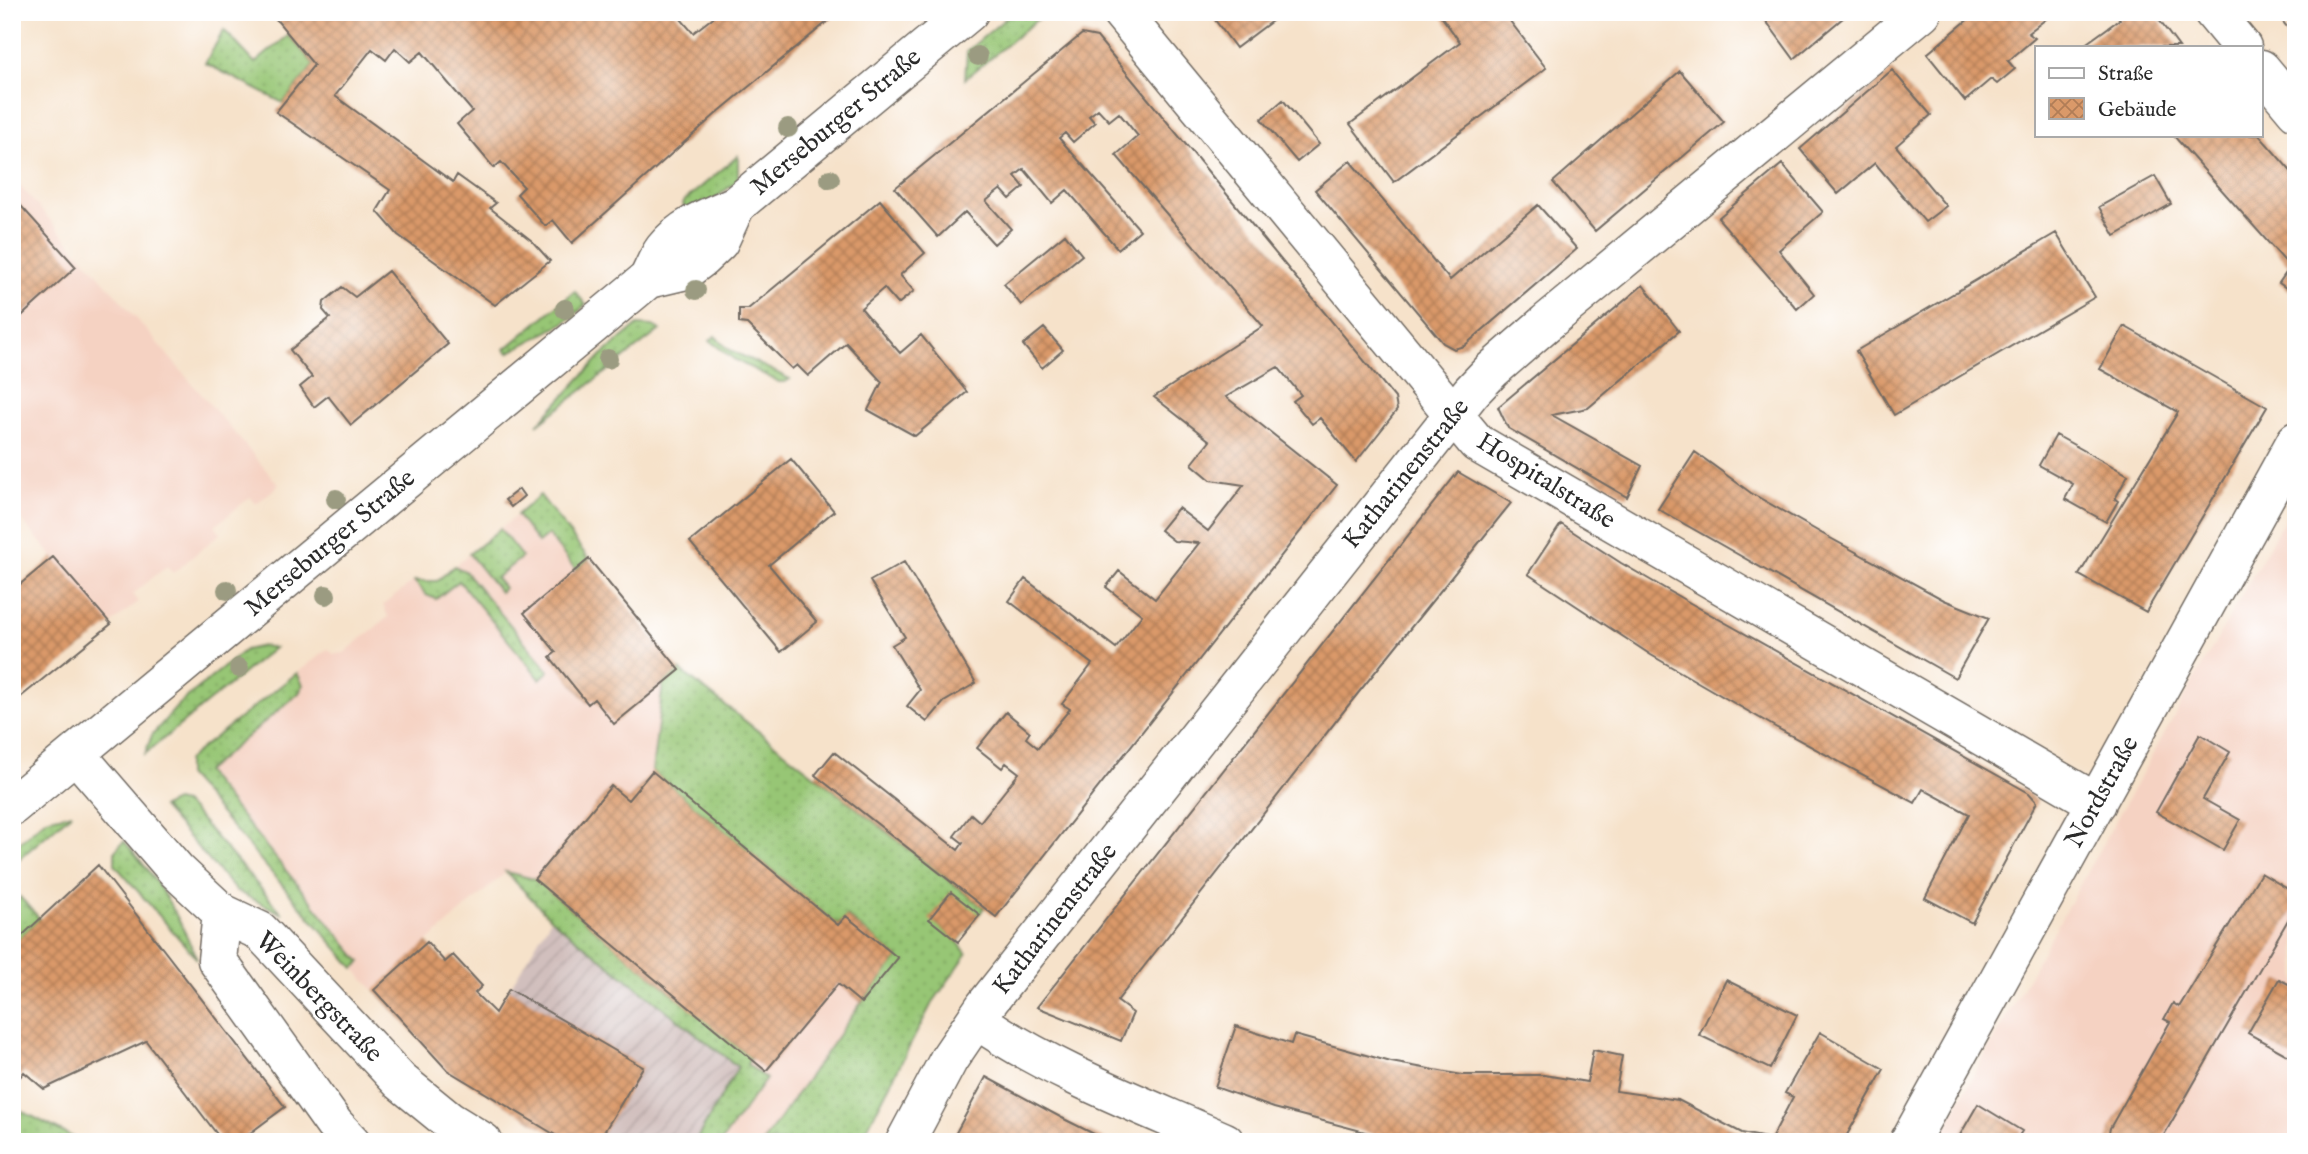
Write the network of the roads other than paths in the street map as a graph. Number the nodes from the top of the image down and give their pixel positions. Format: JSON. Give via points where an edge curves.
{"nodes":[{"id":1,"x":969,"y":12,"type":"edge"},
{"id":2,"x":1121,"y":12,"type":"edge"},
{"id":3,"x":1922,"y":12,"type":"edge"},
{"id":4,"x":2213,"y":12,"type":"edge"},
{"id":5,"x":2241,"y":46,"type":"edge"},
{"id":6,"x":2262,"y":70,"type":"edge"},
{"id":7,"x":2296,"y":111,"type":"edge"},
{"id":8,"x":1452,"y":414,"type":"junction"},
{"id":9,"x":2296,"y":441,"type":"edge"},
{"id":10,"x":76,"y":754,"type":"junction"},
{"id":11,"x":2097,"y":803,"type":"junction"},
{"id":12,"x":12,"y":806,"type":"edge"},
{"id":13,"x":222,"y":913,"type":"junction"},
{"id":14,"x":976,"y":1018,"type":"junction"},
{"id":15,"x":351,"y":1142,"type":"edge"},
{"id":16,"x":483,"y":1142,"type":"edge"},
{"id":17,"x":905,"y":1142,"type":"edge"},
{"id":18,"x":1225,"y":1142,"type":"edge"},
{"id":19,"x":1909,"y":1142,"type":"edge"}],
"edges":[{"from":1,"to":10,"type":"street","name":"Merseburger Straße","via":[[736,205],[698,220],[682,233],[663,249],[648,279]]},
{"from":2,"to":8,"type":"street","name":"Hospitalstraße"},
{"from":3,"to":8,"type":"street","name":"Katharinenstraße","via":[[1546,323],[1492,370]]},
{"from":4,"to":5,"type":"street"},
{"from":6,"to":7,"type":"street"},
{"from":8,"to":11,"type":"street","name":"Hospitalstraße","via":[[1489,451]]},
{"from":8,"to":14,"type":"street","name":"Katharinenstraße"},
{"from":9,"to":11,"type":"street","name":"Nordstraße"},
{"from":10,"to":12,"type":"street","name":"Merseburger Straße"},
{"from":10,"to":13,"type":"street","name":"Weinbergstraße","via":[[177,871]]},
{"from":11,"to":19,"type":"street","name":"Nordstraße"},
{"from":13,"to":15,"type":"street","via":[[217,960]]},
{"from":13,"to":16,"type":"street","name":"Weinbergstraße","via":[[260,931],[400,1081]]},
{"from":14,"to":17,"type":"street"},
{"from":14,"to":18,"type":"street","via":[[1024,1049]]}]}
